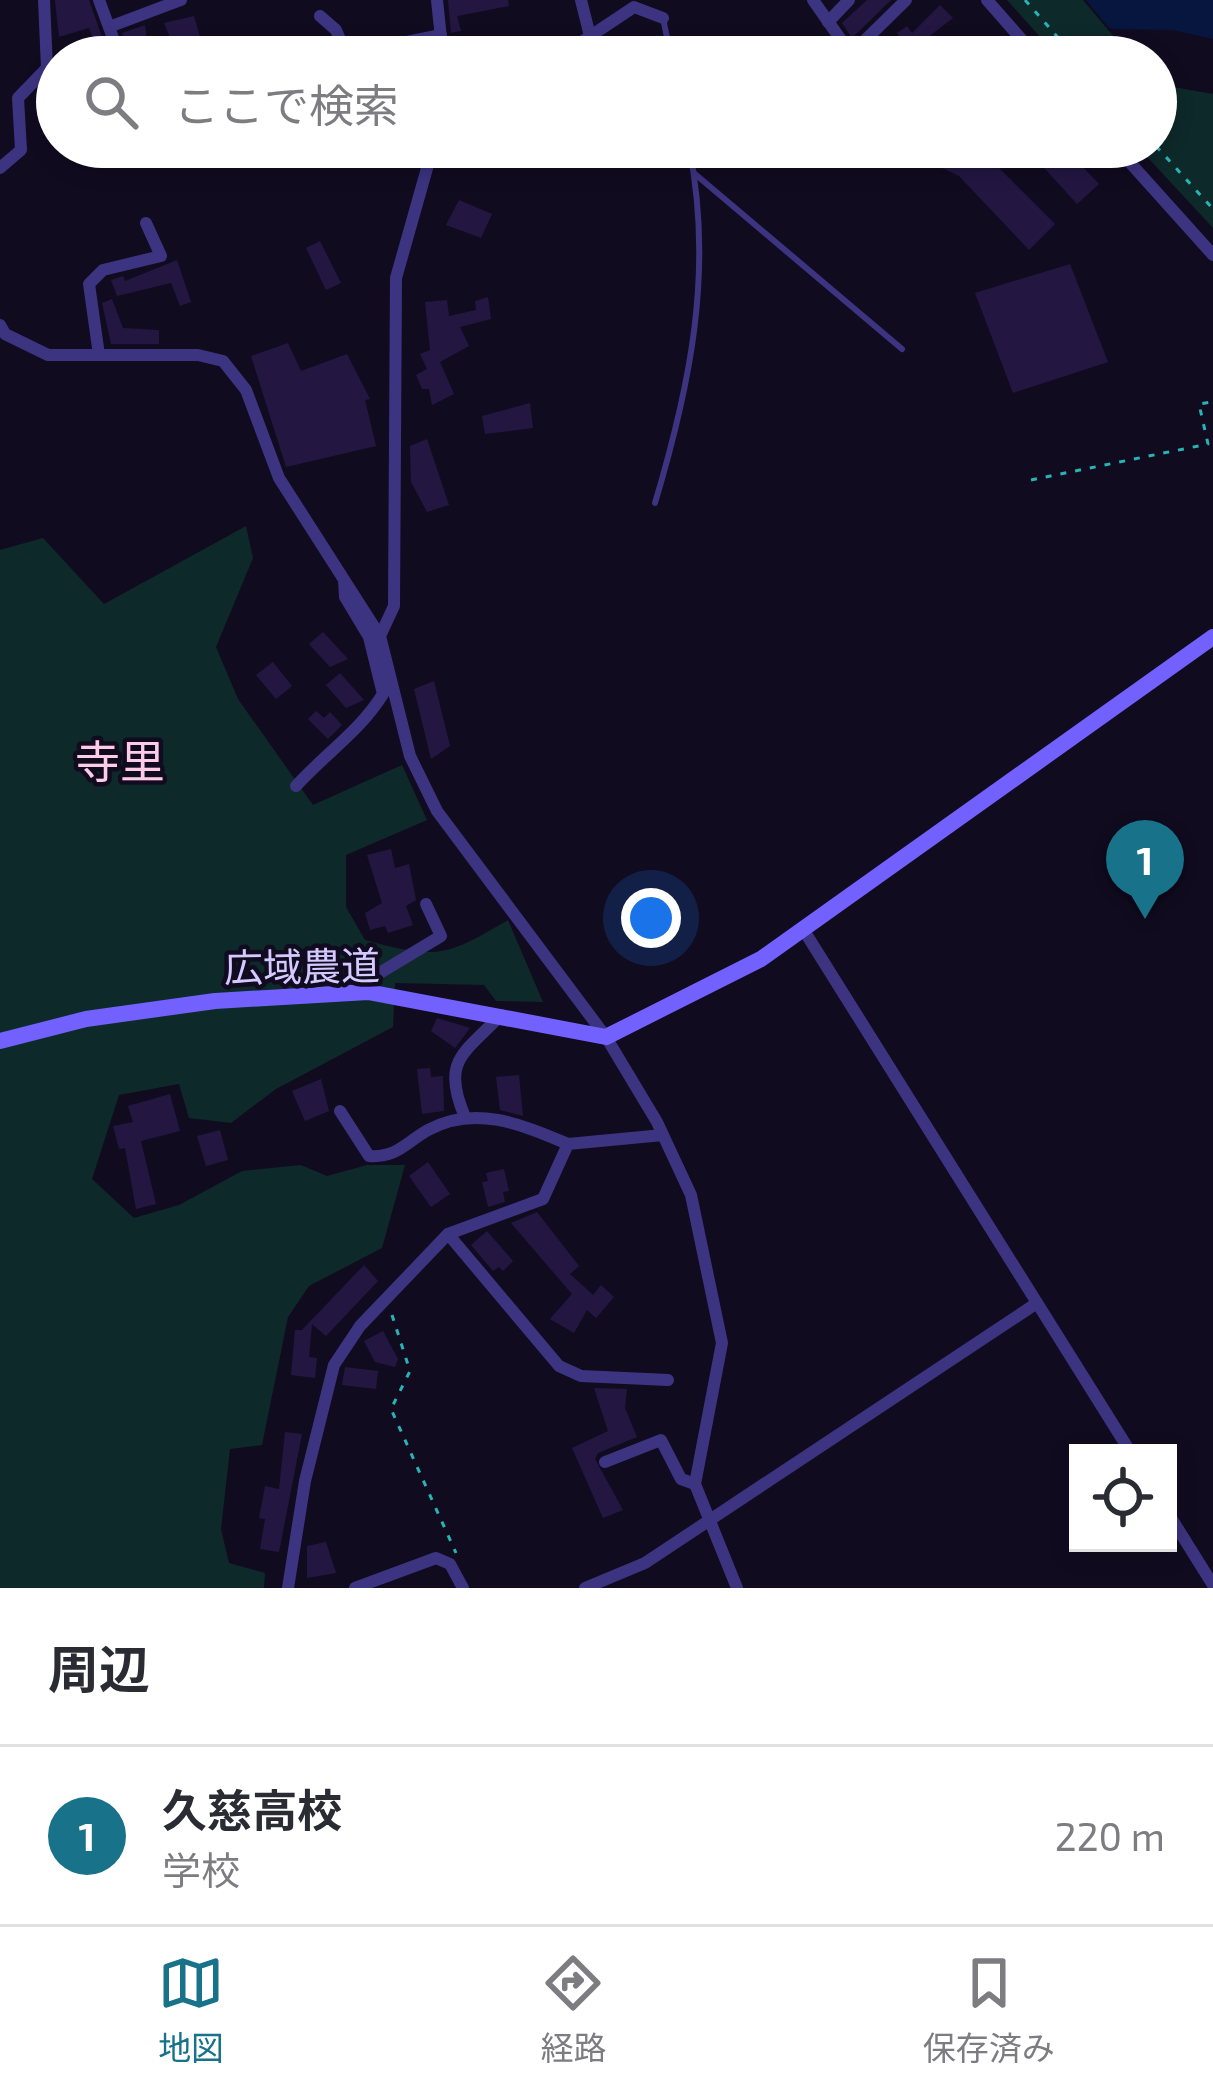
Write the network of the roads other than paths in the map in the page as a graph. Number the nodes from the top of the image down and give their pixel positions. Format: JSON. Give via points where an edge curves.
{"nodes":[{"id":1,"x":44,"y":0,"type":"edge"},
{"id":2,"x":99,"y":0,"type":"edge"},
{"id":3,"x":181,"y":0,"type":"edge"},
{"id":4,"x":437,"y":0,"type":"edge"},
{"id":5,"x":581,"y":0,"type":"edge"},
{"id":6,"x":813,"y":0,"type":"edge"},
{"id":7,"x":849,"y":0,"type":"edge"},
{"id":8,"x":906,"y":0,"type":"edge"},
{"id":9,"x":987,"y":0,"type":"edge"},
{"id":10,"x":320,"y":16,"type":"dead end"},
{"id":11,"x":663,"y":18,"type":"joint"},
{"id":12,"x":828,"y":22,"type":"junction"},
{"id":13,"x":109,"y":27,"type":"junction"},
{"id":14,"x":442,"y":35,"type":"joint"},
{"id":15,"x":46,"y":36,"type":"edge"},
{"id":16,"x":112,"y":36,"type":"edge"},
{"id":17,"x":337,"y":36,"type":"edge"},
{"id":18,"x":438,"y":36,"type":"edge"},
{"id":19,"x":590,"y":36,"type":"joint"},
{"id":20,"x":666,"y":36,"type":"edge"},
{"id":21,"x":838,"y":36,"type":"edge"},
{"id":22,"x":869,"y":36,"type":"edge"},
{"id":23,"x":1019,"y":36,"type":"edge"},
{"id":24,"x":36,"y":79,"type":"edge"},
{"id":25,"x":0,"y":168,"type":"edge"},
{"id":26,"x":427,"y":168,"type":"edge"},
{"id":27,"x":694,"y":168,"type":"edge"},
{"id":28,"x":1135,"y":168,"type":"edge"},
{"id":29,"x":695,"y":174,"type":"junction"},
{"id":30,"x":146,"y":223,"type":"dead end"},
{"id":31,"x":1213,"y":255,"type":"edge"},
{"id":32,"x":0,"y":325,"type":"edge"},
{"id":33,"x":902,"y":350,"type":"dead end"},
{"id":34,"x":99,"y":355,"type":"junction"},
{"id":35,"x":655,"y":503,"type":"dead end"},
{"id":36,"x":344,"y":579,"type":"junction"},
{"id":37,"x":380,"y":636,"type":"junction"},
{"id":38,"x":1213,"y":637,"type":"edge"},
{"id":39,"x":296,"y":785,"type":"dead end"},
{"id":40,"x":426,"y":904,"type":"dead end"},
{"id":41,"x":803,"y":929,"type":"junction"},
{"id":42,"x":368,"y":992,"type":"junction"},
{"id":43,"x":502,"y":1014,"type":"junction"},
{"id":44,"x":606,"y":1037,"type":"junction"},
{"id":45,"x":0,"y":1041,"type":"edge"},
{"id":46,"x":340,"y":1111,"type":"dead end"},
{"id":47,"x":465,"y":1117,"type":"junction"},
{"id":48,"x":663,"y":1135,"type":"junction"},
{"id":49,"x":568,"y":1144,"type":"junction"},
{"id":50,"x":448,"y":1234,"type":"junction"},
{"id":51,"x":1037,"y":1303,"type":"junction"},
{"id":52,"x":668,"y":1380,"type":"dead end"},
{"id":53,"x":1124,"y":1444,"type":"edge"},
{"id":54,"x":605,"y":1462,"type":"dead end"},
{"id":55,"x":695,"y":1484,"type":"junction"},
{"id":56,"x":710,"y":1521,"type":"junction"},
{"id":57,"x":1177,"y":1527,"type":"edge"},
{"id":58,"x":1213,"y":1585,"type":"edge"},
{"id":59,"x":288,"y":1588,"type":"edge"},
{"id":60,"x":355,"y":1588,"type":"edge"},
{"id":61,"x":463,"y":1588,"type":"edge"},
{"id":62,"x":585,"y":1588,"type":"edge"},
{"id":63,"x":737,"y":1588,"type":"edge"}],
"edges":[{"from":1,"to":15,"type":"street"},
{"from":2,"to":13,"type":"street"},
{"from":3,"to":13,"type":"street"},
{"from":4,"to":14,"type":"street"},
{"from":5,"to":19,"type":"street"},
{"from":6,"to":12,"type":"street"},
{"from":7,"to":12,"type":"street"},
{"from":8,"to":22,"type":"street"},
{"from":9,"to":23,"type":"street"},
{"from":10,"to":17,"type":"street"},
{"from":11,"to":19,"type":"street","via":[[634,7]]},
{"from":11,"to":20,"type":"lane"},
{"from":12,"to":21,"type":"street"},
{"from":13,"to":16,"type":"street"},
{"from":14,"to":18,"type":"street"},
{"from":24,"to":25,"type":"street","via":[[18,98],[21,150]]},
{"from":26,"to":37,"type":"street","via":[[396,278],[394,606]]},
{"from":27,"to":29,"type":"lane"},
{"from":28,"to":31,"type":"street"},
{"from":29,"to":33,"type":"lane"},
{"from":29,"to":35,"type":"lane","via":[[701,306]]},
{"from":30,"to":34,"type":"street","via":[[161,256],[103,270],[89,284]]},
{"from":32,"to":34,"type":"street","via":[[48,355]]},
{"from":34,"to":36,"type":"street","via":[[223,361],[246,390],[279,478]]},
{"from":36,"to":37,"type":"street"},
{"from":36,"to":39,"type":"street","via":[[382,694],[364,725]]},
{"from":37,"to":44,"type":"street","via":[[410,756],[437,811]]},
{"from":38,"to":41,"type":"street"},
{"from":40,"to":42,"type":"street","via":[[442,936],[378,974]]},
{"from":41,"to":44,"type":"street","via":[[761,959]]},
{"from":41,"to":51,"type":"street"},
{"from":42,"to":43,"type":"street","name":"広域農道"},
{"from":42,"to":45,"type":"street","name":"広域農道","via":[[215,1001]]},
{"from":43,"to":44,"type":"street","name":"広域農道"},
{"from":43,"to":47,"type":"street","via":[[455,1062],[451,1083]]},
{"from":44,"to":48,"type":"street"},
{"from":46,"to":47,"type":"street","via":[[369,1156],[391,1157],[430,1129]]},
{"from":47,"to":49,"type":"street","via":[[518,1123]]},
{"from":48,"to":49,"type":"street"},
{"from":48,"to":55,"type":"street","via":[[691,1195],[722,1343]]},
{"from":49,"to":50,"type":"street","via":[[543,1198]]},
{"from":50,"to":52,"type":"street","via":[[559,1366],[581,1376]]},
{"from":50,"to":59,"type":"street","via":[[334,1365]]},
{"from":51,"to":53,"type":"street"},
{"from":51,"to":56,"type":"street"},
{"from":54,"to":55,"type":"street","via":[[661,1440],[681,1479]]},
{"from":55,"to":56,"type":"street"},
{"from":56,"to":62,"type":"street","via":[[645,1563]]},
{"from":56,"to":63,"type":"street"},
{"from":57,"to":58,"type":"street"},
{"from":60,"to":61,"type":"street","via":[[436,1558],[450,1564]]}]}
